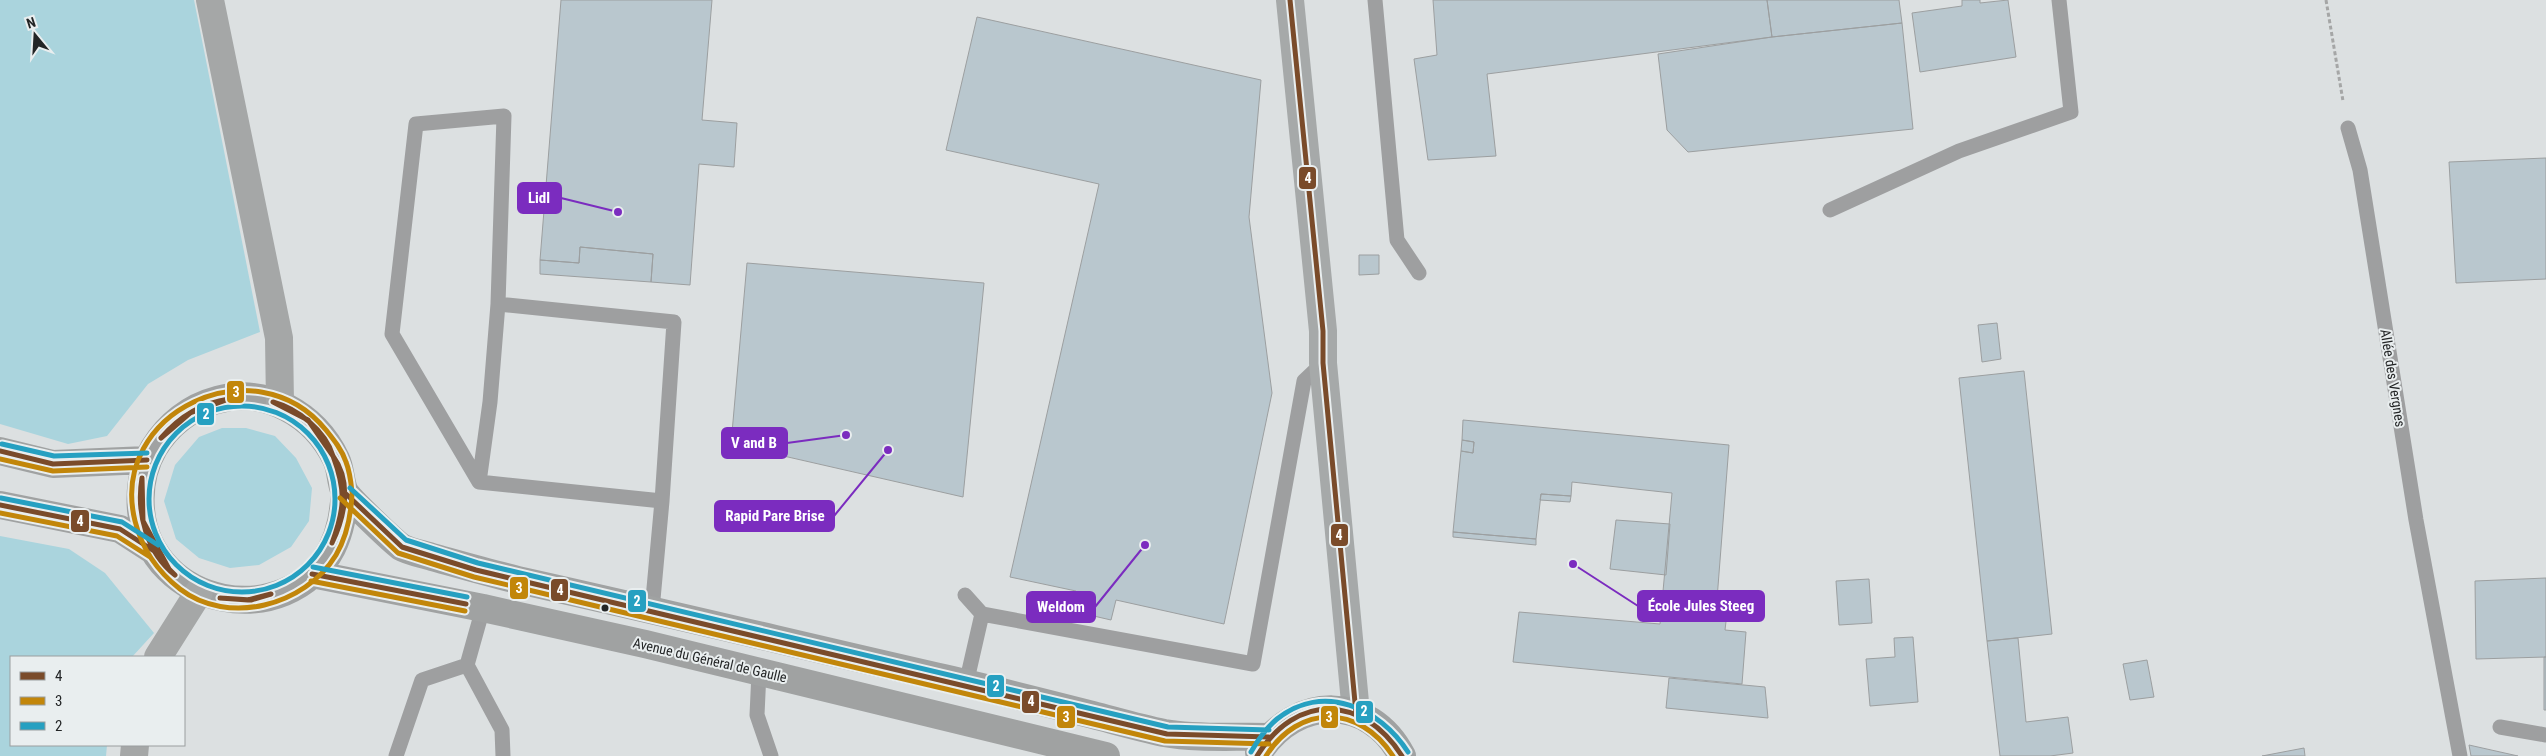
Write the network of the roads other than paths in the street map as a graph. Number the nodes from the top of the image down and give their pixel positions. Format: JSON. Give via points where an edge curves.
{"nodes":[{"id":1,"x":210,"y":0,"type":"edge"},
{"id":2,"x":1290,"y":0,"type":"edge"},
{"id":3,"x":1375,"y":0,"type":"edge"},
{"id":4,"x":2059,"y":0,"type":"edge"},
{"id":5,"x":2348,"y":128,"type":"road end"},
{"id":6,"x":1830,"y":210,"type":"dead end"},
{"id":7,"x":1419,"y":273,"type":"dead end"},
{"id":8,"x":498,"y":304,"type":"junction"},
{"id":9,"x":1323,"y":363,"type":"junction"},
{"id":10,"x":280,"y":404,"type":"junction"},
{"id":11,"x":0,"y":451,"type":"edge"},
{"id":12,"x":147,"y":460,"type":"junction"},
{"id":13,"x":479,"y":482,"type":"junction"},
{"id":14,"x":345,"y":493,"type":"junction"},
{"id":15,"x":662,"y":501,"type":"junction"},
{"id":16,"x":0,"y":505,"type":"edge"},
{"id":17,"x":154,"y":551,"type":"junction"},
{"id":18,"x":312,"y":574,"type":"junction"},
{"id":19,"x":199,"y":592,"type":"junction"},
{"id":20,"x":965,"y":595,"type":"dead end"},
{"id":21,"x":483,"y":608,"type":"junction"},
{"id":22,"x":652,"y":610,"type":"junction"},
{"id":23,"x":982,"y":614,"type":"junction"},
{"id":24,"x":159,"y":656,"type":"edge"},
{"id":25,"x":467,"y":664,"type":"junction"},
{"id":26,"x":759,"y":672,"type":"junction"},
{"id":27,"x":966,"y":684,"type":"junction"},
{"id":28,"x":1356,"y":713,"type":"junction"},
{"id":29,"x":2500,"y":727,"type":"dead end"},
{"id":30,"x":2546,"y":735,"type":"edge"},
{"id":31,"x":1263,"y":747,"type":"edge"},
{"id":32,"x":396,"y":756,"type":"edge"},
{"id":33,"x":503,"y":756,"type":"edge"},
{"id":34,"x":771,"y":756,"type":"edge"},
{"id":35,"x":1106,"y":756,"type":"edge"},
{"id":36,"x":1402,"y":756,"type":"edge"},
{"id":37,"x":2460,"y":756,"type":"edge"}],
"edges":[{"from":1,"to":10,"type":"highway","via":[[279,338]]},
{"from":2,"to":9,"type":"street","via":[[1323,331]]},
{"from":3,"to":7,"type":"lane","via":[[1397,240]]},
{"from":4,"to":6,"type":"lane","via":[[2071,112],[1959,151]]},
{"from":5,"to":37,"type":"lane","name":"Allée des Vergnes","via":[[2360,170],[2416,520]]},
{"from":8,"to":13,"type":"lane"},
{"from":8,"to":13,"type":"lane","via":[[504,116],[416,124],[392,334]]},
{"from":8,"to":15,"type":"lane","via":[[674,322]]},
{"from":9,"to":23,"type":"lane","via":[[1304,381],[1253,664]]},
{"from":9,"to":28,"type":"street"},
{"from":10,"to":12,"type":"main road","via":[[249,396],[217,399],[188,412],[163,433]]},
{"from":10,"to":14,"type":"main road","via":[[306,418],[326,439],[339,465]]},
{"from":11,"to":12,"type":"main road","via":[[53,464]]},
{"from":12,"to":17,"type":"main road","via":[[140,491],[142,522]]},
{"from":13,"to":15,"type":"lane"},
{"from":14,"to":18,"type":"main road","via":[[342,523],[331,551]]},
{"from":14,"to":22,"type":"main road","via":[[402,547],[476,570]]},
{"from":15,"to":22,"type":"lane"},
{"from":16,"to":17,"type":"main road","via":[[120,529]]},
{"from":17,"to":19,"type":"main road","via":[[173,575]]},
{"from":18,"to":19,"type":"main road","via":[[287,591],[258,600],[228,600]]},
{"from":18,"to":21,"type":"main road","name":"Avenue du Général de Gaulle"},
{"from":19,"to":24,"type":"highway"},
{"from":20,"to":23,"type":"lane"},
{"from":21,"to":25,"type":"lane"},
{"from":21,"to":26,"type":"main road","name":"Avenue du Général de Gaulle"},
{"from":22,"to":27,"type":"main road"},
{"from":23,"to":27,"type":"lane"},
{"from":25,"to":32,"type":"lane","via":[[422,680]]},
{"from":25,"to":33,"type":"lane","via":[[502,730]]},
{"from":26,"to":34,"type":"lane","via":[[757,715]]},
{"from":26,"to":35,"type":"main road","name":"Avenue du Général de Gaulle"},
{"from":27,"to":31,"type":"main road","via":[[1167,734]]},
{"from":28,"to":31,"type":"main road","via":[[1332,709],[1308,712],[1286,722]]},
{"from":28,"to":36,"type":"main road","via":[[1378,725],[1395,742]]},
{"from":29,"to":30,"type":"lane"}]}
